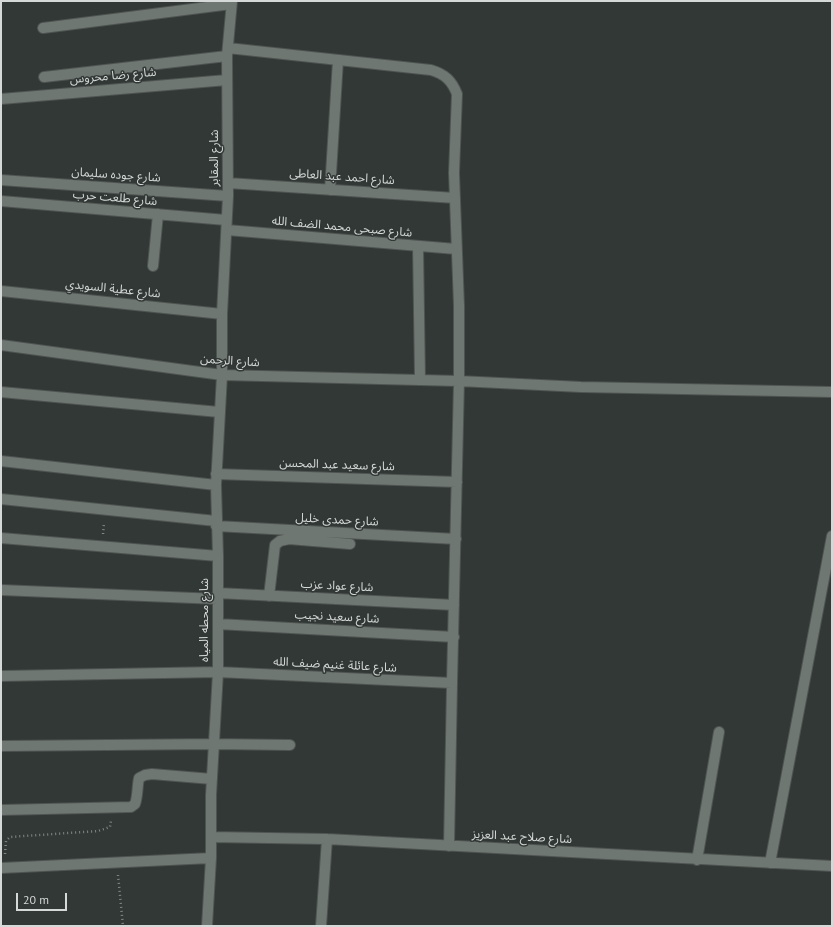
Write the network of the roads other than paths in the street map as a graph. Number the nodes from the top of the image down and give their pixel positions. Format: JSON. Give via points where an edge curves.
{"nodes":[{"id":1,"x":231,"y":2,"type":"edge"},
{"id":2,"x":44,"y":28,"type":"dead end"},
{"id":3,"x":228,"y":52,"type":"junction"},
{"id":4,"x":338,"y":60,"type":"junction"},
{"id":5,"x":44,"y":77,"type":"dead end"},
{"id":6,"x":227,"y":80,"type":"junction"},
{"id":7,"x":1,"y":99,"type":"edge"},
{"id":8,"x":1,"y":180,"type":"edge"},
{"id":9,"x":228,"y":183,"type":"junction"},
{"id":10,"x":330,"y":190,"type":"junction"},
{"id":11,"x":228,"y":196,"type":"junction"},
{"id":12,"x":454,"y":198,"type":"junction"},
{"id":13,"x":1,"y":201,"type":"edge"},
{"id":14,"x":158,"y":214,"type":"junction"},
{"id":15,"x":227,"y":225,"type":"junction"},
{"id":16,"x":418,"y":246,"type":"junction"},
{"id":17,"x":456,"y":249,"type":"junction"},
{"id":18,"x":153,"y":266,"type":"dead end"},
{"id":19,"x":1,"y":291,"type":"edge"},
{"id":20,"x":222,"y":314,"type":"junction"},
{"id":21,"x":1,"y":346,"type":"edge"},
{"id":22,"x":222,"y":375,"type":"junction"},
{"id":23,"x":420,"y":380,"type":"junction"},
{"id":24,"x":459,"y":381,"type":"junction"},
{"id":25,"x":1,"y":392,"type":"edge"},
{"id":26,"x":832,"y":392,"type":"edge"},
{"id":27,"x":219,"y":412,"type":"junction"},
{"id":28,"x":1,"y":461,"type":"edge"},
{"id":29,"x":216,"y":474,"type":"junction"},
{"id":30,"x":457,"y":482,"type":"junction"},
{"id":31,"x":216,"y":485,"type":"junction"},
{"id":32,"x":1,"y":499,"type":"edge"},
{"id":33,"x":216,"y":524,"type":"junction"},
{"id":34,"x":832,"y":536,"type":"edge"},
{"id":35,"x":1,"y":538,"type":"edge"},
{"id":36,"x":456,"y":539,"type":"junction"},
{"id":37,"x":350,"y":544,"type":"dead end"},
{"id":38,"x":218,"y":556,"type":"junction"},
{"id":39,"x":1,"y":590,"type":"edge"},
{"id":40,"x":218,"y":596,"type":"junction"},
{"id":41,"x":269,"y":596,"type":"junction"},
{"id":42,"x":454,"y":605,"type":"junction"},
{"id":43,"x":218,"y":624,"type":"junction"},
{"id":44,"x":454,"y":637,"type":"junction"},
{"id":45,"x":218,"y":672,"type":"junction"},
{"id":46,"x":1,"y":676,"type":"edge"},
{"id":47,"x":452,"y":683,"type":"junction"},
{"id":48,"x":719,"y":732,"type":"dead end"},
{"id":49,"x":214,"y":744,"type":"junction"},
{"id":50,"x":1,"y":746,"type":"edge"},
{"id":51,"x":290,"y":746,"type":"dead end"},
{"id":52,"x":212,"y":779,"type":"junction"},
{"id":53,"x":1,"y":810,"type":"edge"},
{"id":54,"x":211,"y":837,"type":"junction"},
{"id":55,"x":327,"y":839,"type":"junction"},
{"id":56,"x":449,"y":846,"type":"junction"},
{"id":57,"x":211,"y":858,"type":"junction"},
{"id":58,"x":697,"y":860,"type":"junction"},
{"id":59,"x":770,"y":863,"type":"junction"},
{"id":60,"x":832,"y":866,"type":"edge"},
{"id":61,"x":3,"y":868,"type":"edge"},
{"id":62,"x":207,"y":926,"type":"edge"},
{"id":63,"x":321,"y":926,"type":"edge"}],
"edges":[{"from":1,"to":2,"type":"street"},
{"from":1,"to":3,"type":"street","name":"شارع المقابر"},
{"from":3,"to":4,"type":"street"},
{"from":3,"to":5,"type":"street"},
{"from":3,"to":6,"type":"street","name":"شارع المقابر"},
{"from":4,"to":10,"type":"street"},
{"from":4,"to":12,"type":"street","via":[[432,70],[448,78],[457,94]]},
{"from":6,"to":7,"type":"street","name":"شارع رضا محروس"},
{"from":6,"to":9,"type":"street","name":"شارع المقابر"},
{"from":8,"to":11,"type":"street","name":"شارع جوده سليمان"},
{"from":9,"to":10,"type":"street","name":"شارع احمد عبد العاطى"},
{"from":9,"to":11,"type":"street","name":"شارع المقابر"},
{"from":10,"to":12,"type":"street","name":"شارع احمد عبد العاطى"},
{"from":11,"to":15,"type":"street","name":"شارع المقابر"},
{"from":12,"to":17,"type":"street"},
{"from":13,"to":14,"type":"street","name":"شارع طلعت حرب"},
{"from":14,"to":15,"type":"street","name":"شارع طلعت حرب"},
{"from":14,"to":18,"type":"street"},
{"from":15,"to":16,"type":"street","name":"شارع صبحى محمد الضف الله"},
{"from":15,"to":20,"type":"street","name":"شارع المقابر"},
{"from":16,"to":17,"type":"street","name":"شارع صبحى محمد الضف الله"},
{"from":16,"to":23,"type":"street"},
{"from":17,"to":24,"type":"street"},
{"from":19,"to":20,"type":"street","name":"شارع عطية السويدي"},
{"from":20,"to":22,"type":"street","name":"شارع محطه المياه"},
{"from":21,"to":22,"type":"street","name":"شارع الرحمن"},
{"from":22,"to":23,"type":"street","name":"شارع الرحمن"},
{"from":22,"to":27,"type":"street","name":"شارع محطه المياه"},
{"from":23,"to":24,"type":"street","name":"شارع الرحمن"},
{"from":24,"to":26,"type":"street","name":"شارع الرحمن","via":[[581,387]]},
{"from":24,"to":30,"type":"street"},
{"from":25,"to":27,"type":"street"},
{"from":27,"to":29,"type":"street","name":"شارع محطه المياه"},
{"from":28,"to":31,"type":"street"},
{"from":29,"to":30,"type":"street","name":"شارع سعيد عبد المحسن"},
{"from":29,"to":31,"type":"street","name":"شارع محطه المياه"},
{"from":30,"to":36,"type":"street"},
{"from":31,"to":33,"type":"street","name":"شارع محطه المياه"},
{"from":32,"to":33,"type":"street","name":"شارع حمدى خليل","via":[[105,509]]},
{"from":33,"to":36,"type":"street","name":"شارع حمدى خليل"},
{"from":33,"to":38,"type":"street","name":"شارع محطه المياه"},
{"from":34,"to":59,"type":"street"},
{"from":35,"to":38,"type":"street"},
{"from":36,"to":42,"type":"street"},
{"from":37,"to":41,"type":"street","via":[[289,539],[280,541],[276,545]]},
{"from":38,"to":40,"type":"street","name":"شارع محطه المياه"},
{"from":39,"to":40,"type":"street","name":"شارع عواد عزب"},
{"from":40,"to":41,"type":"street","name":"شارع عواد عزب"},
{"from":40,"to":43,"type":"street","name":"شارع محطه المياه"},
{"from":41,"to":42,"type":"street","name":"شارع عواد عزب"},
{"from":42,"to":44,"type":"street"},
{"from":43,"to":44,"type":"street","name":"شارع سعيد نجيب"},
{"from":43,"to":45,"type":"street","name":"شارع محطه المياه"},
{"from":44,"to":47,"type":"street"},
{"from":45,"to":46,"type":"street","name":"شارع عائلة غنيم ضيف الله"},
{"from":45,"to":47,"type":"street","name":"شارع عائلة غنيم ضيف الله"},
{"from":45,"to":49,"type":"street","name":"شارع محطه المياه"},
{"from":47,"to":56,"type":"street"},
{"from":48,"to":58,"type":"street"},
{"from":49,"to":50,"type":"street"},
{"from":49,"to":51,"type":"street"},
{"from":49,"to":52,"type":"street","name":"شارع محطه المياه"},
{"from":52,"to":53,"type":"street","via":[[145,775],[140,778],[135,804],[131,807]]},
{"from":52,"to":54,"type":"street","name":"شارع محطه المياه"},
{"from":54,"to":55,"type":"street","name":"شارع صلاح عبد العزيز"},
{"from":54,"to":57,"type":"street","name":"شارع محطه المياه"},
{"from":55,"to":56,"type":"street","name":"شارع صلاح عبد العزيز"},
{"from":55,"to":63,"type":"street"},
{"from":56,"to":58,"type":"street","name":"شارع صلاح عبد العزيز"},
{"from":57,"to":61,"type":"street"},
{"from":57,"to":62,"type":"street","name":"شارع محطه المياه"},
{"from":58,"to":59,"type":"street","name":"شارع صلاح عبد العزيز"},
{"from":59,"to":60,"type":"street","name":"شارع صلاح عبد العزيز"}]}
